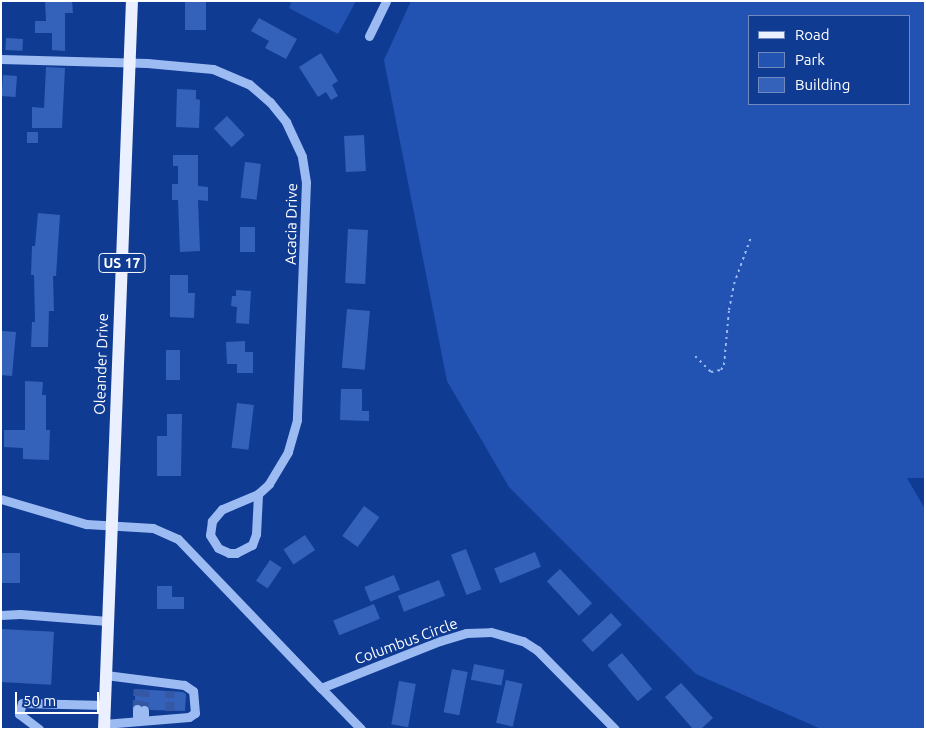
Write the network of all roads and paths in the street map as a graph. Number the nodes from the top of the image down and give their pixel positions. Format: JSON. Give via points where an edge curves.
{"nodes":[{"id":1,"x":132,"y":1,"type":"edge"},
{"id":2,"x":386,"y":1,"type":"edge"},
{"id":3,"x":368,"y":36,"type":"dead end"},
{"id":4,"x":1,"y":59,"type":"edge"},
{"id":5,"x":130,"y":63,"type":"junction"},
{"id":6,"x":751,"y":237,"type":"dead end"},
{"id":7,"x":695,"y":356,"type":"dead end"},
{"id":8,"x":258,"y":494,"type":"junction"},
{"id":9,"x":2,"y":500,"type":"edge"},
{"id":10,"x":110,"y":525,"type":"junction"},
{"id":11,"x":1,"y":615,"type":"edge"},
{"id":12,"x":108,"y":621,"type":"junction"},
{"id":13,"x":106,"y":675,"type":"junction"},
{"id":14,"x":142,"y":680,"type":"junction"},
{"id":15,"x":321,"y":688,"type":"junction"},
{"id":16,"x":142,"y":690,"type":"tunnel mouth"},
{"id":17,"x":105,"y":705,"type":"junction"},
{"id":18,"x":140,"y":710,"type":"tunnel mouth"},
{"id":19,"x":140,"y":721,"type":"junction"},
{"id":20,"x":104,"y":727,"type":"edge"},
{"id":21,"x":39,"y":729,"type":"edge"},
{"id":22,"x":360,"y":729,"type":"edge"},
{"id":23,"x":615,"y":729,"type":"edge"}],
"edges":[{"from":1,"to":5,"type":"main road","name":"Oleander Drive","number":"US 17"},
{"from":2,"to":3,"type":"street"},
{"from":4,"to":5,"type":"street","name":"Acacia Drive"},
{"from":5,"to":8,"type":"street","name":"Acacia Drive","via":[[204,67],[239,79],[278,112],[302,157],[306,204],[297,420],[282,464]]},
{"from":5,"to":10,"type":"main road","name":"Oleander Drive","number":"US 17"},
{"from":6,"to":7,"type":"path","via":[[734,284],[724,365],[721,370],[710,372]]},
{"from":8,"to":8,"type":"street","name":"Acacia Drive","via":[[230,505],[216,515],[210,535],[218,548],[236,553],[252,545],[256,534]]},
{"from":9,"to":10,"type":"street","via":[[86,524]]},
{"from":10,"to":12,"type":"main road","name":"Oleander Drive","number":"US 17"},
{"from":10,"to":15,"type":"street","via":[[153,528],[178,539]]},
{"from":11,"to":12,"type":"street"},
{"from":12,"to":13,"type":"main road","name":"Oleander Drive","number":"US 17"},
{"from":13,"to":14,"type":"street"},
{"from":13,"to":17,"type":"main road","name":"Oleander Drive","number":"US 17"},
{"from":14,"to":16,"type":"street"},
{"from":14,"to":19,"type":"street","via":[[170,687],[184,685],[193,691],[194,713],[189,717],[170,715]]},
{"from":15,"to":22,"type":"street"},
{"from":15,"to":23,"type":"street","name":"Columbus Circle","via":[[440,641],[466,633],[492,632],[523,641],[537,650]]},
{"from":17,"to":20,"type":"main road","name":"Oleander Drive","number":"US 17"},
{"from":17,"to":21,"type":"street","via":[[22,703],[19,714]]},
{"from":18,"to":19,"type":"street"},
{"from":19,"to":20,"type":"street"}]}
